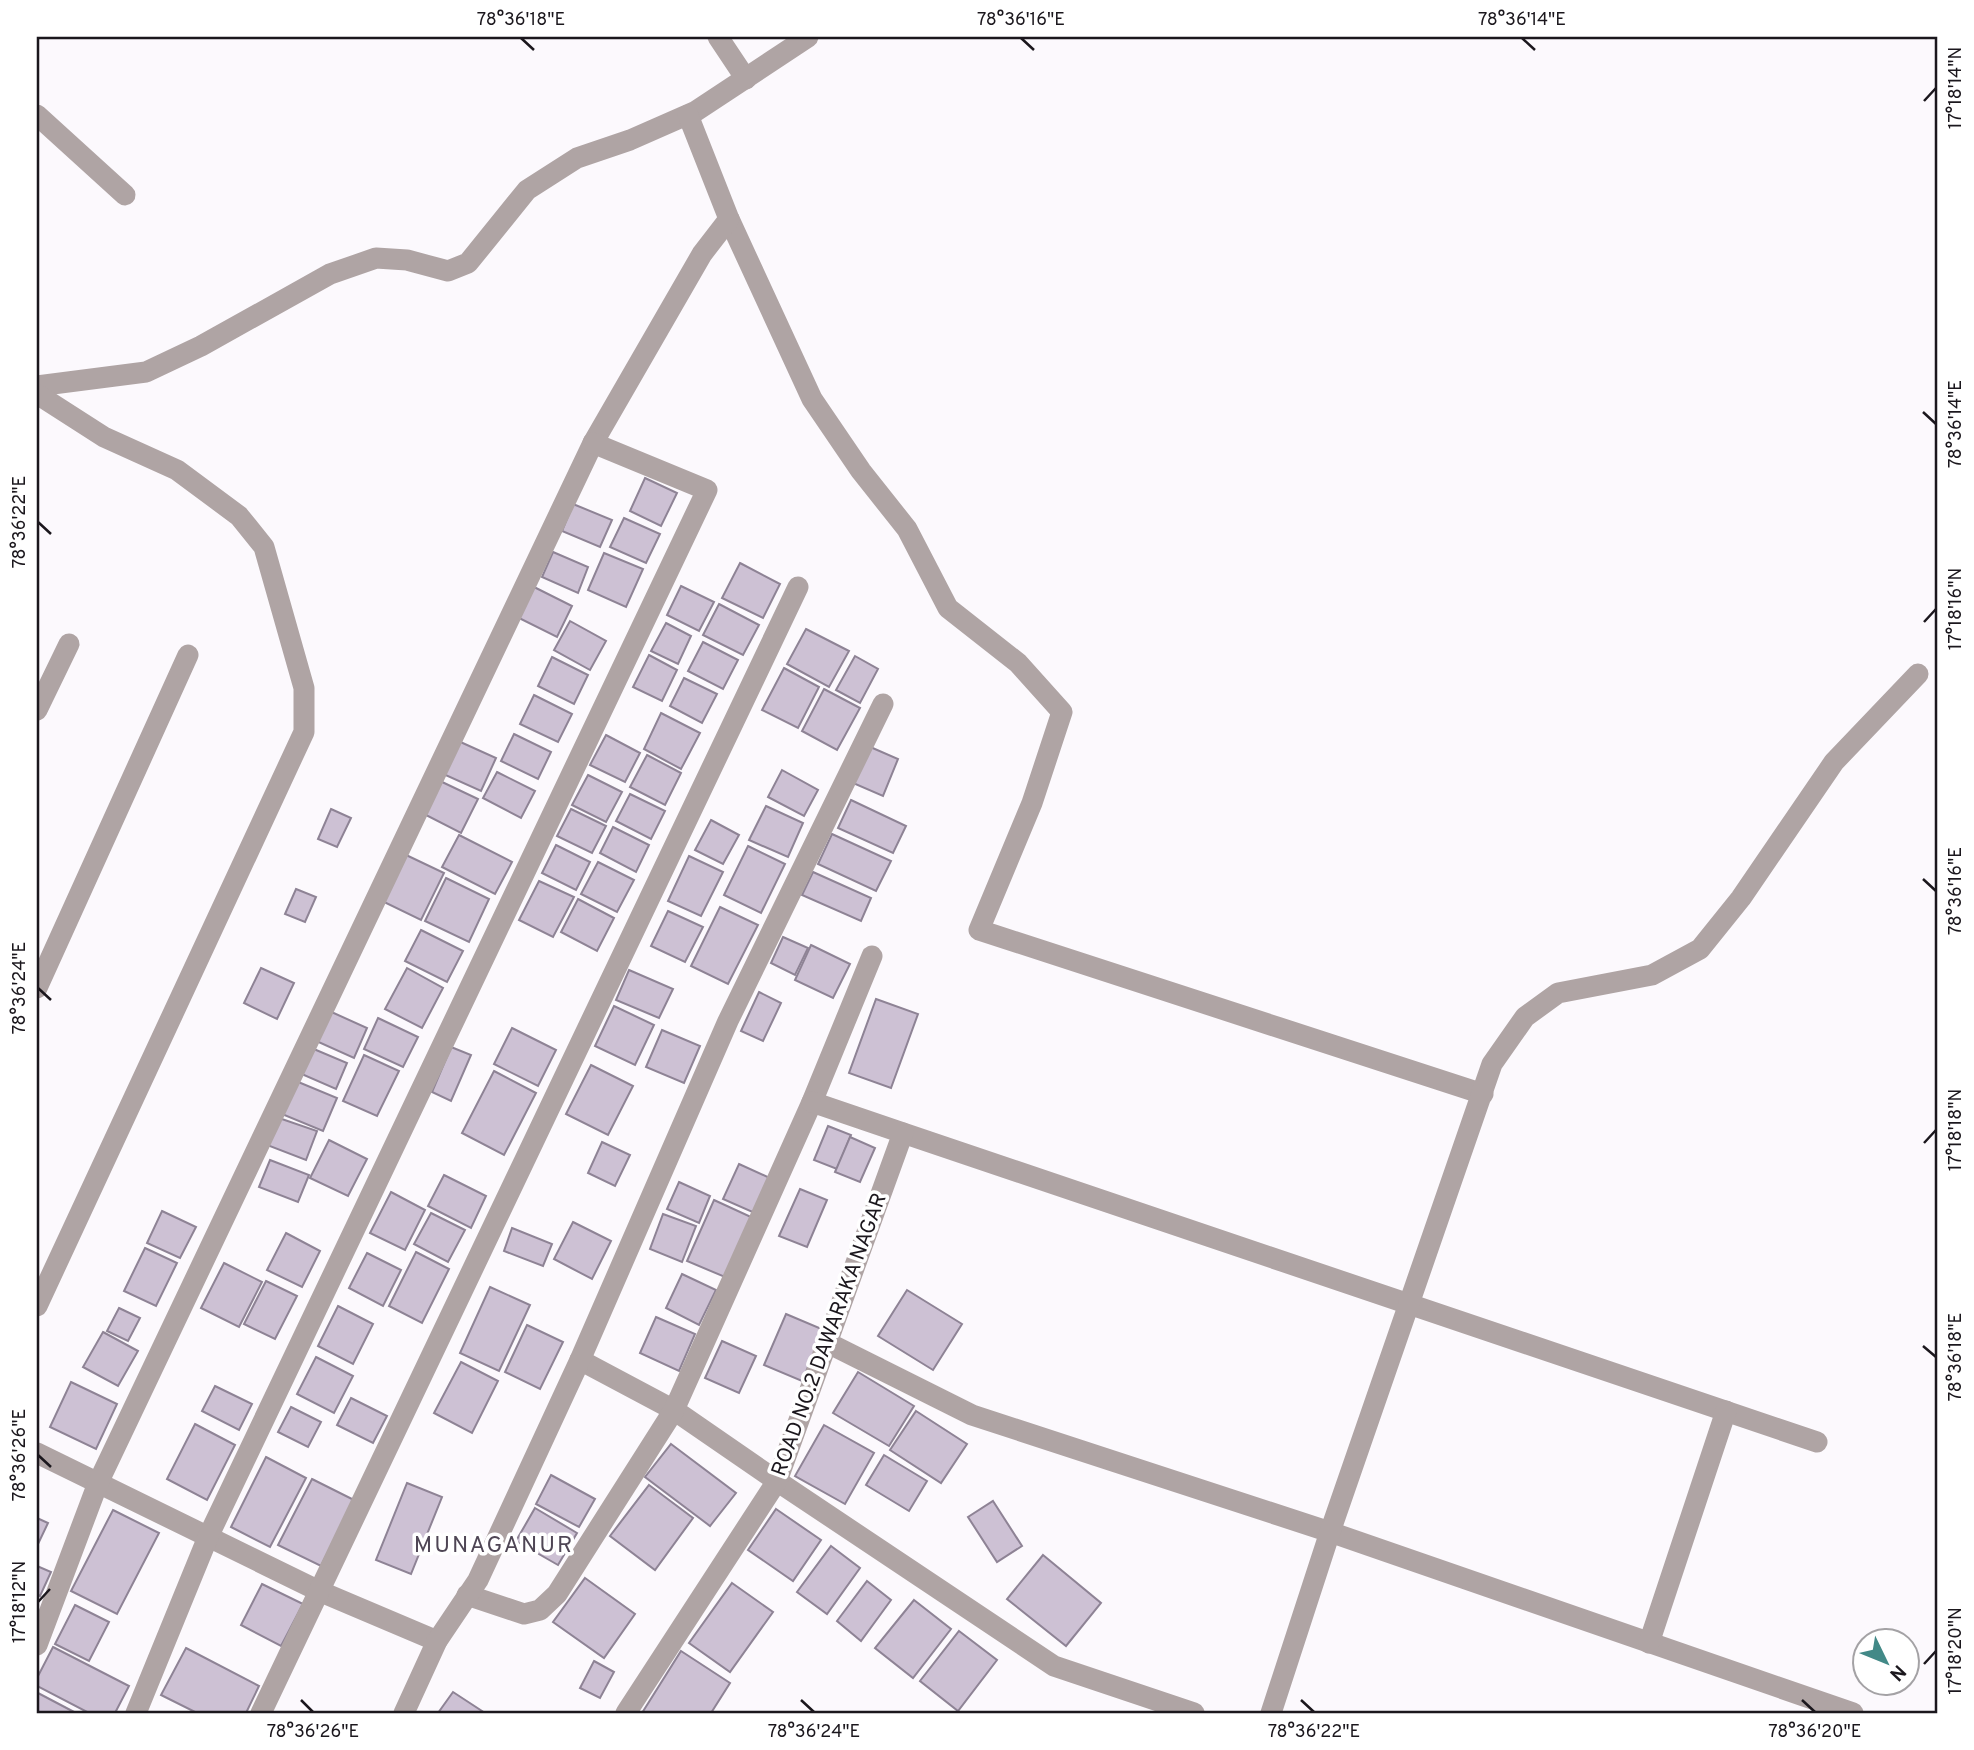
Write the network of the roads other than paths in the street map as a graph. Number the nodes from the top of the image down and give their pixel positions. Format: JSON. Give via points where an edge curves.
{"nodes":[{"id":1,"x":718,"y":37,"type":"edge"},
{"id":2,"x":808,"y":37,"type":"edge"},
{"id":3,"x":746,"y":79,"type":"junction"},
{"id":4,"x":688,"y":115,"type":"junction"},
{"id":5,"x":37,"y":116,"type":"edge"},
{"id":6,"x":125,"y":195,"type":"dead end"},
{"id":7,"x":729,"y":219,"type":"junction"},
{"id":8,"x":37,"y":386,"type":"edge"},
{"id":9,"x":37,"y":394,"type":"edge"},
{"id":10,"x":593,"y":443,"type":"junction"},
{"id":11,"x":798,"y":587,"type":"dead end"},
{"id":12,"x":69,"y":644,"type":"dead end"},
{"id":13,"x":188,"y":655,"type":"dead end"},
{"id":14,"x":1918,"y":674,"type":"dead end"},
{"id":15,"x":883,"y":704,"type":"dead end"},
{"id":16,"x":37,"y":710,"type":"edge"},
{"id":17,"x":872,"y":956,"type":"dead end"},
{"id":18,"x":37,"y":988,"type":"edge"},
{"id":19,"x":1483,"y":1094,"type":"junction"},
{"id":20,"x":812,"y":1102,"type":"junction"},
{"id":21,"x":904,"y":1133,"type":"junction"},
{"id":22,"x":1409,"y":1302,"type":"junction"},
{"id":23,"x":37,"y":1306,"type":"edge"},
{"id":24,"x":828,"y":1343,"type":"junction"},
{"id":25,"x":580,"y":1360,"type":"junction"},
{"id":26,"x":674,"y":1410,"type":"junction"},
{"id":27,"x":1726,"y":1410,"type":"junction"},
{"id":28,"x":1817,"y":1442,"type":"dead end"},
{"id":29,"x":37,"y":1453,"type":"edge"},
{"id":30,"x":777,"y":1481,"type":"junction"},
{"id":31,"x":98,"y":1483,"type":"junction"},
{"id":32,"x":1331,"y":1532,"type":"junction"},
{"id":33,"x":208,"y":1537,"type":"junction"},
{"id":34,"x":319,"y":1591,"type":"junction"},
{"id":35,"x":467,"y":1595,"type":"junction"},
{"id":36,"x":437,"y":1641,"type":"junction"},
{"id":37,"x":1649,"y":1643,"type":"junction"},
{"id":38,"x":37,"y":1645,"type":"edge"},
{"id":39,"x":136,"y":1713,"type":"edge"},
{"id":40,"x":261,"y":1713,"type":"edge"},
{"id":41,"x":404,"y":1713,"type":"edge"},
{"id":42,"x":626,"y":1713,"type":"edge"},
{"id":43,"x":1194,"y":1713,"type":"edge"},
{"id":44,"x":1271,"y":1713,"type":"edge"},
{"id":45,"x":1853,"y":1713,"type":"edge"}],
"edges":[{"from":1,"to":3,"type":"street"},
{"from":2,"to":3,"type":"street"},
{"from":3,"to":4,"type":"street"},
{"from":4,"to":7,"type":"street"},
{"from":4,"to":8,"type":"street","via":[[577,158],[527,190],[468,263],[448,271],[407,260],[376,258],[330,274],[146,372]]},
{"from":5,"to":6,"type":"street"},
{"from":7,"to":10,"type":"street","via":[[702,254]]},
{"from":7,"to":19,"type":"street","via":[[813,399],[861,471],[907,528],[948,608],[1018,663],[1062,712],[1032,803],[979,930]]},
{"from":9,"to":23,"type":"street","via":[[104,437],[177,470],[239,516],[264,547],[304,688],[304,732]]},
{"from":10,"to":31,"type":"street"},
{"from":10,"to":33,"type":"street","via":[[706,490]]},
{"from":11,"to":34,"type":"street"},
{"from":12,"to":16,"type":"street"},
{"from":13,"to":18,"type":"street"},
{"from":14,"to":19,"type":"street","via":[[1834,762],[1741,898],[1700,949],[1652,975],[1558,993],[1525,1017],[1492,1065]]},
{"from":15,"to":25,"type":"street","via":[[728,1021]]},
{"from":17,"to":20,"type":"street"},
{"from":19,"to":22,"type":"street"},
{"from":20,"to":21,"type":"street"},
{"from":20,"to":26,"type":"street"},
{"from":21,"to":22,"type":"street"},
{"from":21,"to":24,"type":"street","name":"ROAD NO.2 DAWARAKA NAGAR"},
{"from":22,"to":27,"type":"street"},
{"from":22,"to":32,"type":"street"},
{"from":24,"to":30,"type":"street","name":"ROAD NO.2 DAWARAKA NAGAR"},
{"from":24,"to":32,"type":"street","via":[[972,1415]]},
{"from":25,"to":26,"type":"street"},
{"from":25,"to":35,"type":"street","via":[[483,1570]]},
{"from":26,"to":30,"type":"street"},
{"from":26,"to":35,"type":"street","via":[[558,1594],[540,1610],[524,1615]]},
{"from":27,"to":28,"type":"street"},
{"from":27,"to":37,"type":"street"},
{"from":29,"to":31,"type":"street"},
{"from":30,"to":42,"type":"street","name":"ROAD NO.2 DAWARAKA NAGAR"},
{"from":30,"to":43,"type":"street","via":[[1054,1666]]},
{"from":31,"to":33,"type":"street"},
{"from":31,"to":38,"type":"street"},
{"from":32,"to":37,"type":"street"},
{"from":32,"to":44,"type":"street"},
{"from":33,"to":34,"type":"street"},
{"from":33,"to":39,"type":"street"},
{"from":34,"to":36,"type":"street"},
{"from":34,"to":40,"type":"street"},
{"from":35,"to":36,"type":"street"},
{"from":36,"to":41,"type":"street"},
{"from":37,"to":45,"type":"street"}]}
